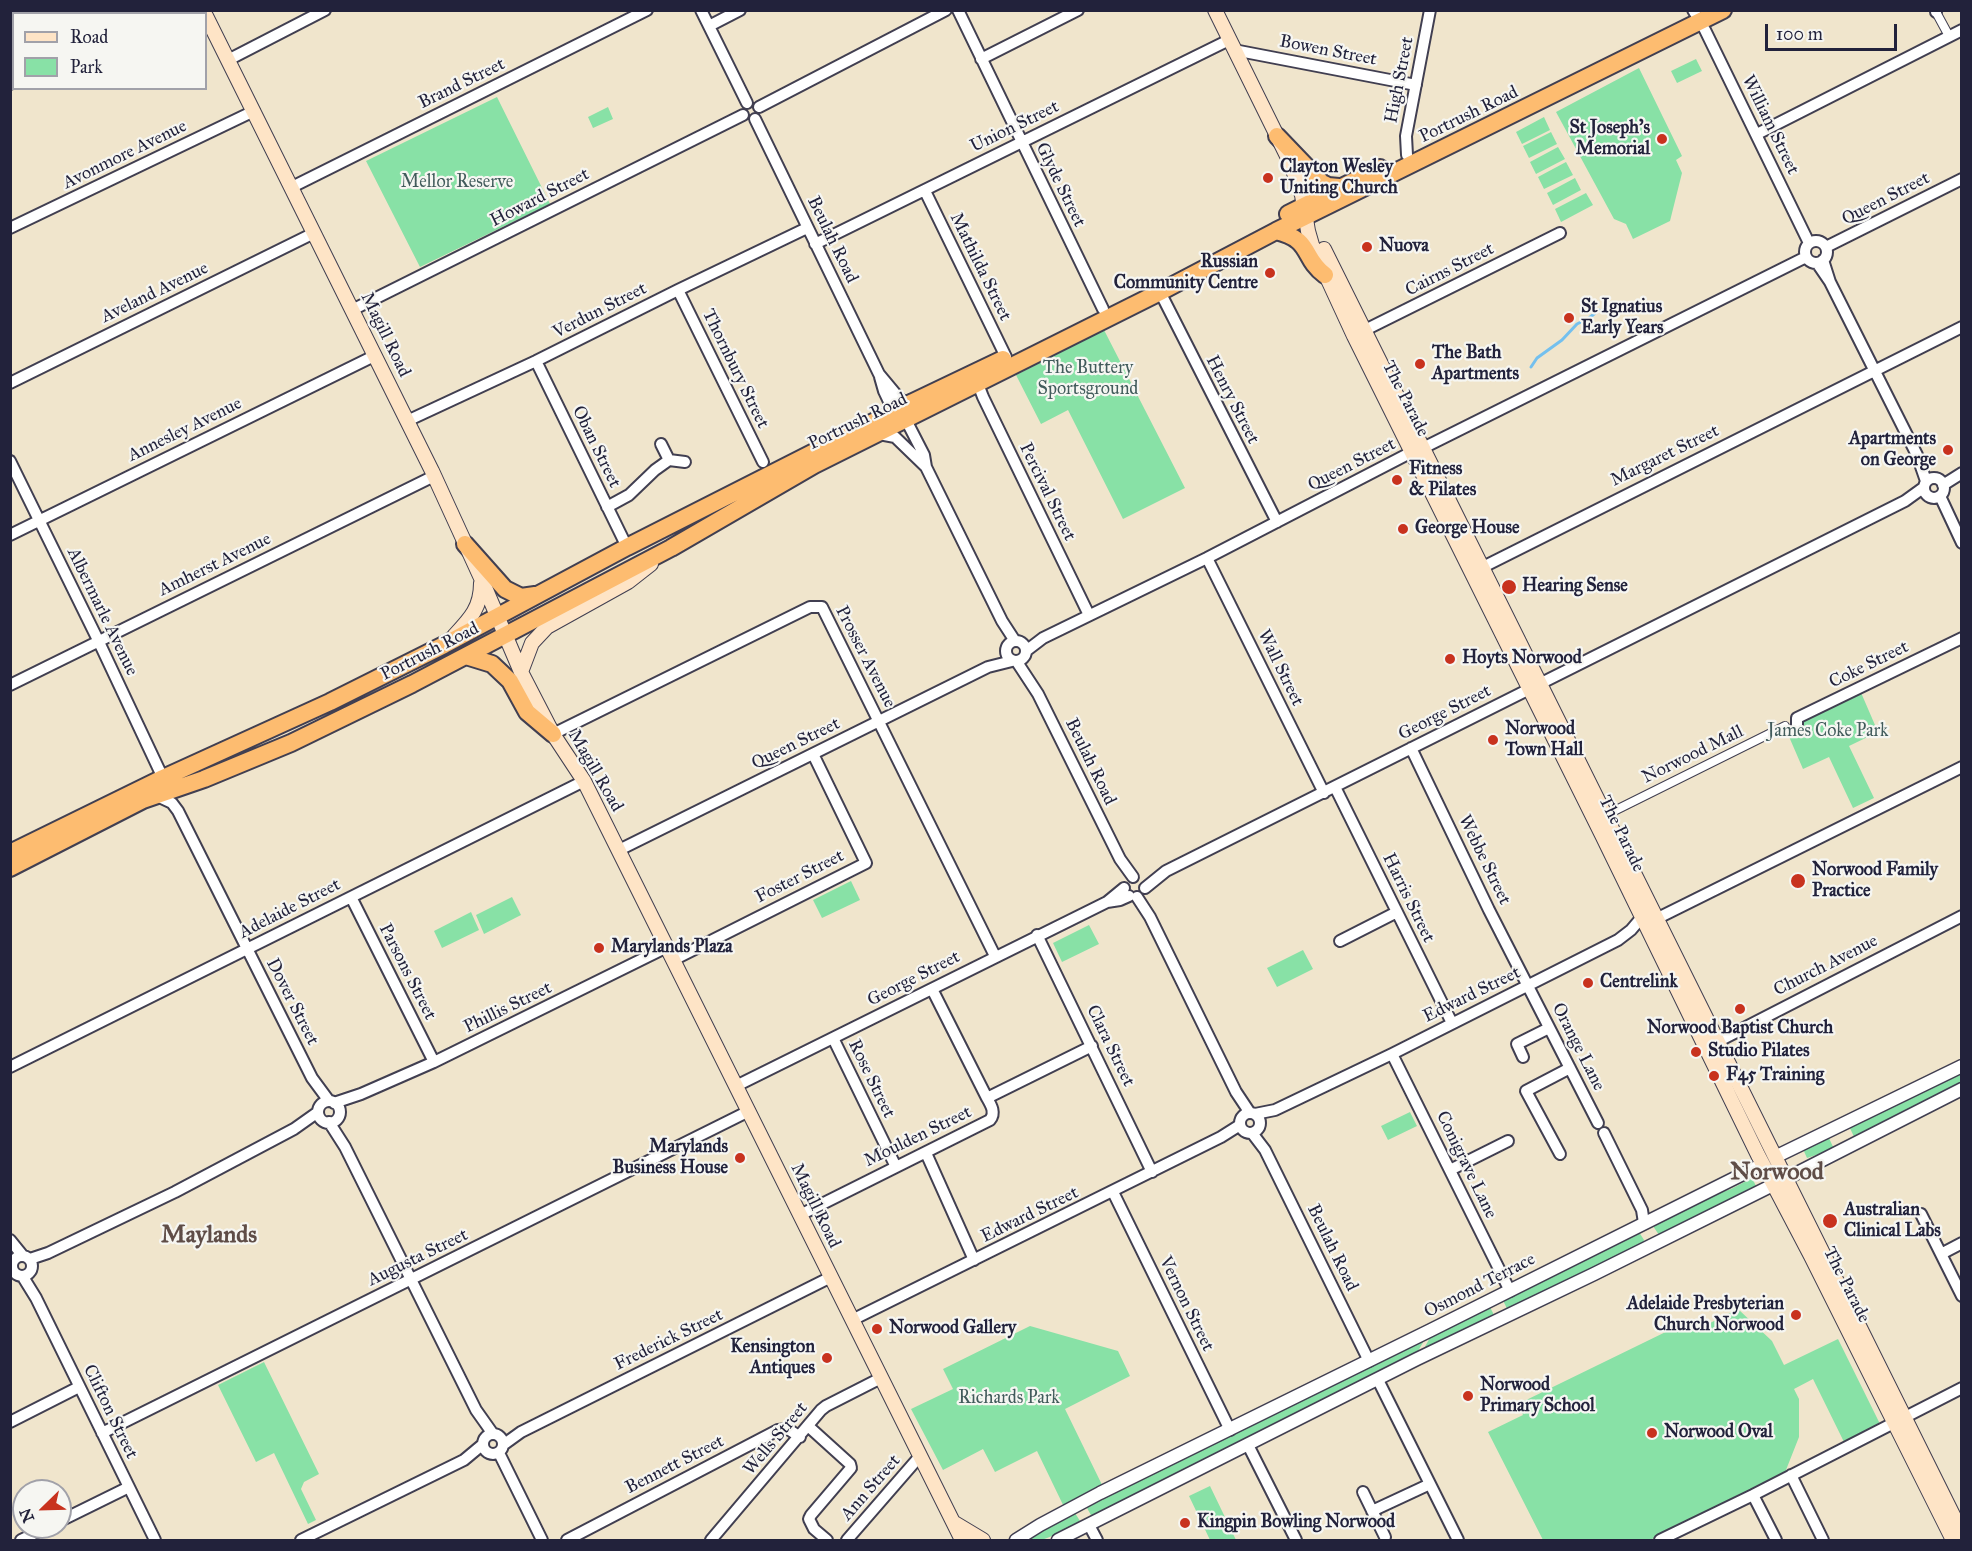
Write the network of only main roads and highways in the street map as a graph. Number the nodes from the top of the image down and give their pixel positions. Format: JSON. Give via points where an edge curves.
{"nodes":[{"id":1,"x":1215,"y":10,"type":"edge"},
{"id":2,"x":1723,"y":10,"type":"edge"},
{"id":3,"x":1697,"y":14,"type":"edge"},
{"id":4,"x":207,"y":19,"type":"edge"},
{"id":5,"x":1277,"y":136,"type":"junction"},
{"id":6,"x":1410,"y":160,"type":"junction"},
{"id":7,"x":1339,"y":187,"type":"junction"},
{"id":8,"x":1309,"y":209,"type":"junction"},
{"id":9,"x":1276,"y":231,"type":"junction"},
{"id":10,"x":1325,"y":275,"type":"junction"},
{"id":11,"x":1344,"y":303,"type":"junction"},
{"id":12,"x":900,"y":416,"type":"junction"},
{"id":13,"x":465,"y":544,"type":"junction"},
{"id":14,"x":671,"y":548,"type":"junction"},
{"id":15,"x":481,"y":578,"type":"junction"},
{"id":16,"x":536,"y":595,"type":"junction"},
{"id":17,"x":497,"y":617,"type":"junction"},
{"id":18,"x":505,"y":636,"type":"junction"},
{"id":19,"x":449,"y":642,"type":"junction"},
{"id":20,"x":466,"y":656,"type":"junction"},
{"id":21,"x":521,"y":672,"type":"junction"},
{"id":22,"x":553,"y":734,"type":"junction"},
{"id":23,"x":237,"y":765,"type":"junction"},
{"id":24,"x":163,"y":778,"type":"junction"},
{"id":25,"x":150,"y":798,"type":"junction"},
{"id":26,"x":10,"y":854,"type":"edge"},
{"id":27,"x":10,"y":868,"type":"edge"},
{"id":28,"x":1899,"y":1421,"type":"junction"},
{"id":29,"x":953,"y":1522,"type":"junction"},
{"id":30,"x":1962,"y":1533,"type":"edge"},
{"id":31,"x":962,"y":1540,"type":"edge"},
{"id":32,"x":983,"y":1540,"type":"edge"},
{"id":33,"x":1953,"y":1540,"type":"edge"}],
"edges":[{"from":1,"to":5,"type":"main road","name":"The Parade"},
{"from":2,"to":3,"type":"highway","name":"Portrush Road"},
{"from":3,"to":6,"type":"highway","name":"Portrush Road"},
{"from":4,"to":13,"type":"main road","name":"Magill Road"},
{"from":5,"to":7,"type":"highway","via":[[1322,183]]},
{"from":5,"to":8,"type":"main road","name":"The Parade"},
{"from":6,"to":7,"type":"highway","name":"Portrush Road"},
{"from":6,"to":8,"type":"highway","name":"Portrush Road"},
{"from":7,"to":8,"type":"highway","name":"Portrush Road"},
{"from":8,"to":9,"type":"highway","name":"Portrush Road"},
{"from":8,"to":10,"type":"main road","name":"The Parade","via":[[1312,245]]},
{"from":8,"to":11,"type":"main road","name":"The Parade"},
{"from":8,"to":12,"type":"highway","name":"Portrush Road","via":[[913,402]]},
{"from":9,"to":10,"type":"highway","via":[[1294,236]]},
{"from":9,"to":12,"type":"highway","name":"Portrush Road","via":[[976,385],[962,386]]},
{"from":10,"to":11,"type":"main road","name":"The Parade"},
{"from":11,"to":28,"type":"main road","name":"The Parade"},
{"from":12,"to":14,"type":"highway","name":"Portrush Road","via":[[878,434],[814,465]]},
{"from":12,"to":16,"type":"highway","name":"Portrush Road","via":[[807,456]]},
{"from":13,"to":15,"type":"main road","name":"Magill Road"},
{"from":13,"to":16,"type":"highway","via":[[505,588],[521,597]]},
{"from":14,"to":18,"type":"highway","name":"Portrush Road"},
{"from":14,"to":21,"type":"main road","via":[[628,582],[547,627],[532,643]]},
{"from":15,"to":17,"type":"main road","name":"Magill Road"},
{"from":15,"to":19,"type":"main road","via":[[479,603]]},
{"from":16,"to":17,"type":"highway","name":"Portrush Road"},
{"from":17,"to":18,"type":"main road","name":"Magill Road"},
{"from":17,"to":19,"type":"highway","name":"Portrush Road"},
{"from":18,"to":20,"type":"highway","name":"Portrush Road"},
{"from":18,"to":21,"type":"main road","name":"Magill Road"},
{"from":19,"to":24,"type":"highway","name":"Portrush Road","via":[[330,702]]},
{"from":20,"to":22,"type":"highway","via":[[492,664],[510,681],[527,712]]},
{"from":20,"to":23,"type":"highway","name":"Portrush Road","via":[[332,724]]},
{"from":21,"to":22,"type":"main road","name":"Magill Road"},
{"from":22,"to":29,"type":"main road","name":"Magill Road","via":[[584,781]]},
{"from":23,"to":24,"type":"highway","via":[[176,779]]},
{"from":23,"to":25,"type":"highway","name":"Portrush Road"},
{"from":24,"to":25,"type":"highway"},
{"from":24,"to":26,"type":"highway","name":"Portrush Road"},
{"from":25,"to":27,"type":"highway","name":"Portrush Road"},
{"from":28,"to":30,"type":"main road","name":"The Parade"},
{"from":28,"to":33,"type":"main road","name":"The Parade"},
{"from":29,"to":31,"type":"main road","name":"Magill Road"},
{"from":29,"to":32,"type":"main road"}]}
